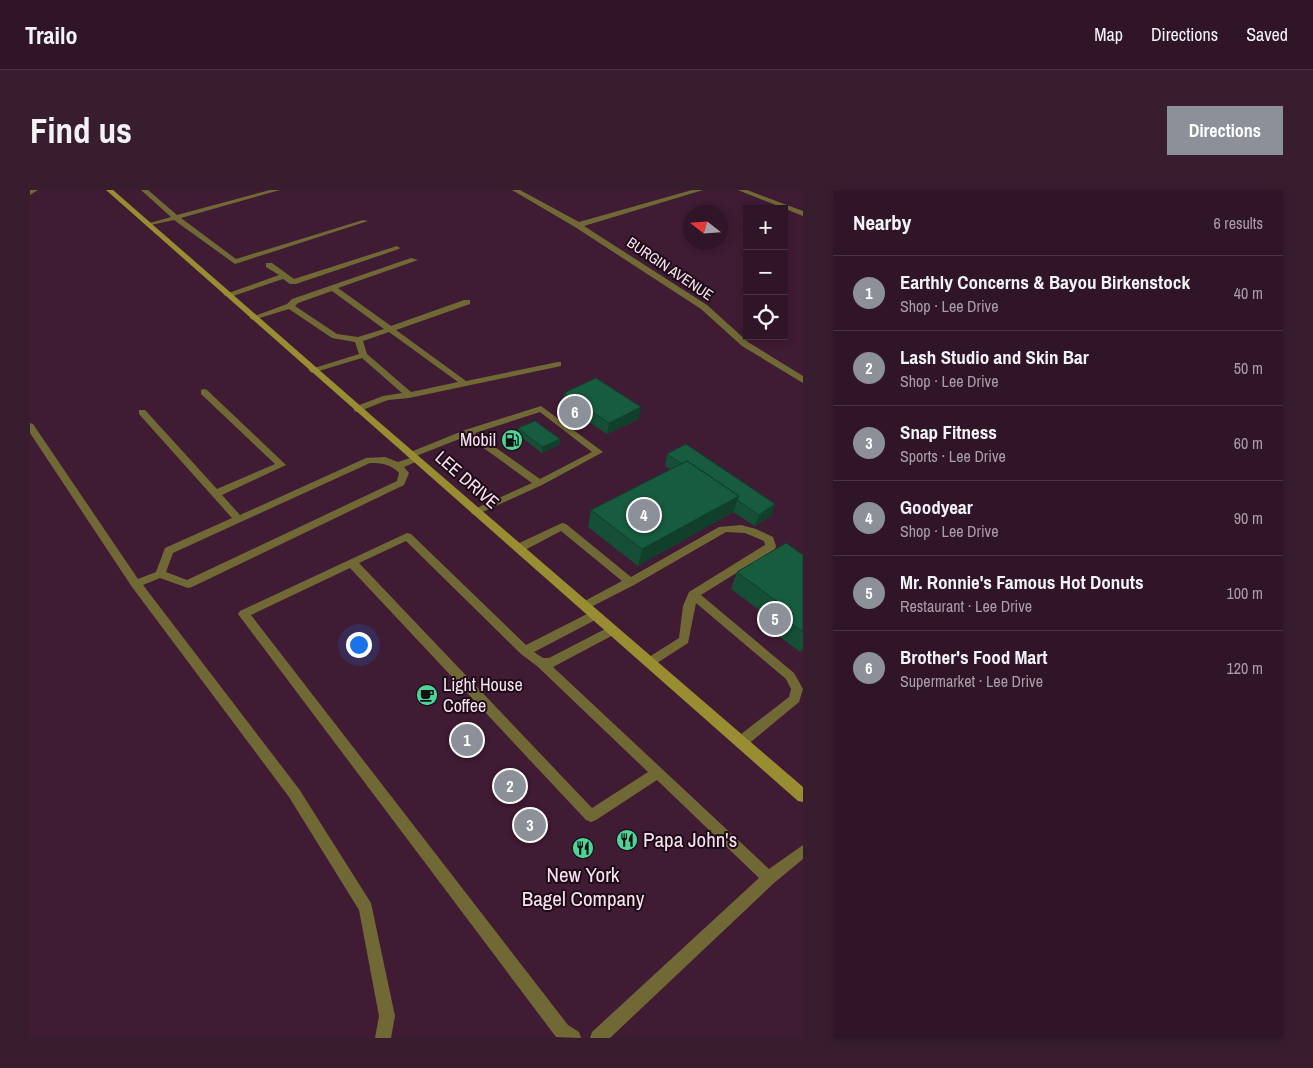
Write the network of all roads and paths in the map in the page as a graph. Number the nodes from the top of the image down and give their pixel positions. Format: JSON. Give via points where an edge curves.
{"nodes":[{"id":1,"x":35,"y":190,"type":"edge"},
{"id":2,"x":109,"y":190,"type":"edge"},
{"id":3,"x":144,"y":190,"type":"edge"},
{"id":4,"x":277,"y":190,"type":"edge"},
{"id":5,"x":515,"y":190,"type":"edge"},
{"id":6,"x":700,"y":190,"type":"edge"},
{"id":7,"x":741,"y":190,"type":"edge"},
{"id":8,"x":30,"y":193,"type":"edge"},
{"id":9,"x":803,"y":214,"type":"edge"},
{"id":10,"x":176,"y":218,"type":"junction"},
{"id":11,"x":365,"y":220,"type":"dead end"},
{"id":12,"x":148,"y":225,"type":"junction"},
{"id":13,"x":578,"y":225,"type":"junction"},
{"id":14,"x":397,"y":248,"type":"dead end"},
{"id":15,"x":414,"y":260,"type":"dead end"},
{"id":16,"x":268,"y":265,"type":"dead end"},
{"id":17,"x":284,"y":276,"type":"junction"},
{"id":18,"x":333,"y":288,"type":"junction"},
{"id":19,"x":227,"y":295,"type":"junction"},
{"id":20,"x":467,"y":302,"type":"dead end"},
{"id":21,"x":290,"y":306,"type":"junction"},
{"id":22,"x":253,"y":318,"type":"junction"},
{"id":23,"x":390,"y":330,"type":"junction"},
{"id":24,"x":359,"y":340,"type":"junction"},
{"id":25,"x":363,"y":355,"type":"junction"},
{"id":26,"x":558,"y":364,"type":"dead end"},
{"id":27,"x":312,"y":370,"type":"junction"},
{"id":28,"x":803,"y":380,"type":"edge"},
{"id":29,"x":464,"y":383,"type":"junction"},
{"id":30,"x":204,"y":392,"type":"dead end"},
{"id":31,"x":409,"y":395,"type":"junction"},
{"id":32,"x":357,"y":409,"type":"junction"},
{"id":33,"x":142,"y":412,"type":"dead end"},
{"id":34,"x":30,"y":426,"type":"edge"},
{"id":35,"x":468,"y":432,"type":"junction"},
{"id":36,"x":413,"y":457,"type":"junction"},
{"id":37,"x":398,"y":466,"type":"junction"},
{"id":38,"x":539,"y":483,"type":"junction"},
{"id":39,"x":215,"y":494,"type":"junction"},
{"id":40,"x":476,"y":512,"type":"junction"},
{"id":41,"x":238,"y":520,"type":"junction"},
{"id":42,"x":518,"y":548,"type":"junction"},
{"id":43,"x":352,"y":563,"type":"junction"},
{"id":44,"x":160,"y":574,"type":"junction"},
{"id":45,"x":630,"y":582,"type":"junction"},
{"id":46,"x":136,"y":584,"type":"junction"},
{"id":47,"x":693,"y":595,"type":"junction"},
{"id":48,"x":585,"y":606,"type":"junction"},
{"id":49,"x":595,"y":615,"type":"junction"},
{"id":50,"x":613,"y":630,"type":"junction"},
{"id":51,"x":525,"y":651,"type":"junction"},
{"id":52,"x":650,"y":662,"type":"junction"},
{"id":53,"x":541,"y":663,"type":"junction"},
{"id":54,"x":741,"y":742,"type":"junction"},
{"id":55,"x":657,"y":772,"type":"junction"},
{"id":56,"x":803,"y":796,"type":"edge"},
{"id":57,"x":803,"y":851,"type":"edge"},
{"id":58,"x":769,"y":878,"type":"junction"},
{"id":59,"x":383,"y":1038,"type":"edge"},
{"id":60,"x":573,"y":1038,"type":"edge"},
{"id":61,"x":598,"y":1038,"type":"edge"}],
"edges":[{"from":1,"to":8,"type":"lane"},
{"from":2,"to":12,"type":"main road","name":"LEE DRIVE"},
{"from":3,"to":10,"type":"lane"},
{"from":4,"to":10,"type":"lane"},
{"from":5,"to":13,"type":"street","name":"BURGIN AVENUE"},
{"from":6,"to":13,"type":"street"},
{"from":7,"to":9,"type":"street"},
{"from":10,"to":11,"type":"lane","via":[[235,262]]},
{"from":10,"to":12,"type":"lane"},
{"from":12,"to":19,"type":"main road","name":"LEE DRIVE"},
{"from":13,"to":28,"type":"street","name":"BURGIN AVENUE","via":[[704,307],[745,344]]},
{"from":14,"to":17,"type":"lane","via":[[293,282]]},
{"from":15,"to":18,"type":"lane"},
{"from":16,"to":17,"type":"lane"},
{"from":17,"to":19,"type":"lane"},
{"from":18,"to":21,"type":"lane","via":[[295,301]]},
{"from":18,"to":23,"type":"lane"},
{"from":19,"to":22,"type":"main road","name":"LEE DRIVE"},
{"from":20,"to":23,"type":"lane"},
{"from":21,"to":22,"type":"lane"},
{"from":21,"to":24,"type":"lane","via":[[335,336]]},
{"from":22,"to":27,"type":"main road","name":"LEE DRIVE"},
{"from":23,"to":24,"type":"lane"},
{"from":23,"to":29,"type":"lane"},
{"from":24,"to":25,"type":"lane"},
{"from":25,"to":27,"type":"lane"},
{"from":25,"to":31,"type":"lane"},
{"from":26,"to":29,"type":"lane"},
{"from":27,"to":32,"type":"main road","name":"LEE DRIVE"},
{"from":29,"to":31,"type":"lane"},
{"from":30,"to":39,"type":"lane","via":[[281,465]]},
{"from":31,"to":32,"type":"lane","via":[[386,398]]},
{"from":32,"to":36,"type":"main road","name":"LEE DRIVE"},
{"from":33,"to":39,"type":"lane"},
{"from":34,"to":46,"type":"lane"},
{"from":35,"to":36,"type":"lane"},
{"from":35,"to":38,"type":"lane"},
{"from":35,"to":38,"type":"lane","via":[[541,409],[598,452]]},
{"from":36,"to":37,"type":"lane"},
{"from":36,"to":40,"type":"main road","name":"LEE DRIVE"},
{"from":37,"to":41,"type":"lane","via":[[385,460],[369,460]]},
{"from":37,"to":44,"type":"lane","via":[[404,474],[401,483],[188,584]]},
{"from":38,"to":40,"type":"lane"},
{"from":39,"to":41,"type":"lane"},
{"from":40,"to":42,"type":"main road","name":"LEE DRIVE"},
{"from":41,"to":44,"type":"lane","via":[[169,551]]},
{"from":42,"to":45,"type":"lane","via":[[562,526]]},
{"from":42,"to":48,"type":"main road","name":"LEE DRIVE"},
{"from":43,"to":51,"type":"lane","via":[[407,536]]},
{"from":43,"to":55,"type":"lane","via":[[590,816]]},
{"from":43,"to":60,"type":"lane","via":[[244,614],[562,1030]]},
{"from":44,"to":46,"type":"lane"},
{"from":45,"to":47,"type":"lane","via":[[723,528],[734,526],[769,539],[771,546]]},
{"from":45,"to":48,"type":"lane"},
{"from":46,"to":59,"type":"lane","via":[[294,793],[366,908],[386,1016]]},
{"from":47,"to":52,"type":"lane","via":[[684,640]]},
{"from":47,"to":54,"type":"lane","via":[[790,676],[797,689],[795,699]]},
{"from":48,"to":49,"type":"main road","name":"LEE DRIVE"},
{"from":49,"to":50,"type":"main road","name":"LEE DRIVE"},
{"from":49,"to":51,"type":"lane"},
{"from":50,"to":52,"type":"main road","name":"LEE DRIVE"},
{"from":50,"to":53,"type":"lane","via":[[551,663]]},
{"from":51,"to":53,"type":"lane"},
{"from":52,"to":54,"type":"main road","name":"LEE DRIVE"},
{"from":53,"to":55,"type":"lane"},
{"from":54,"to":56,"type":"main road","name":"LEE DRIVE"},
{"from":55,"to":58,"type":"lane"},
{"from":57,"to":58,"type":"lane"},
{"from":58,"to":61,"type":"lane"}]}
